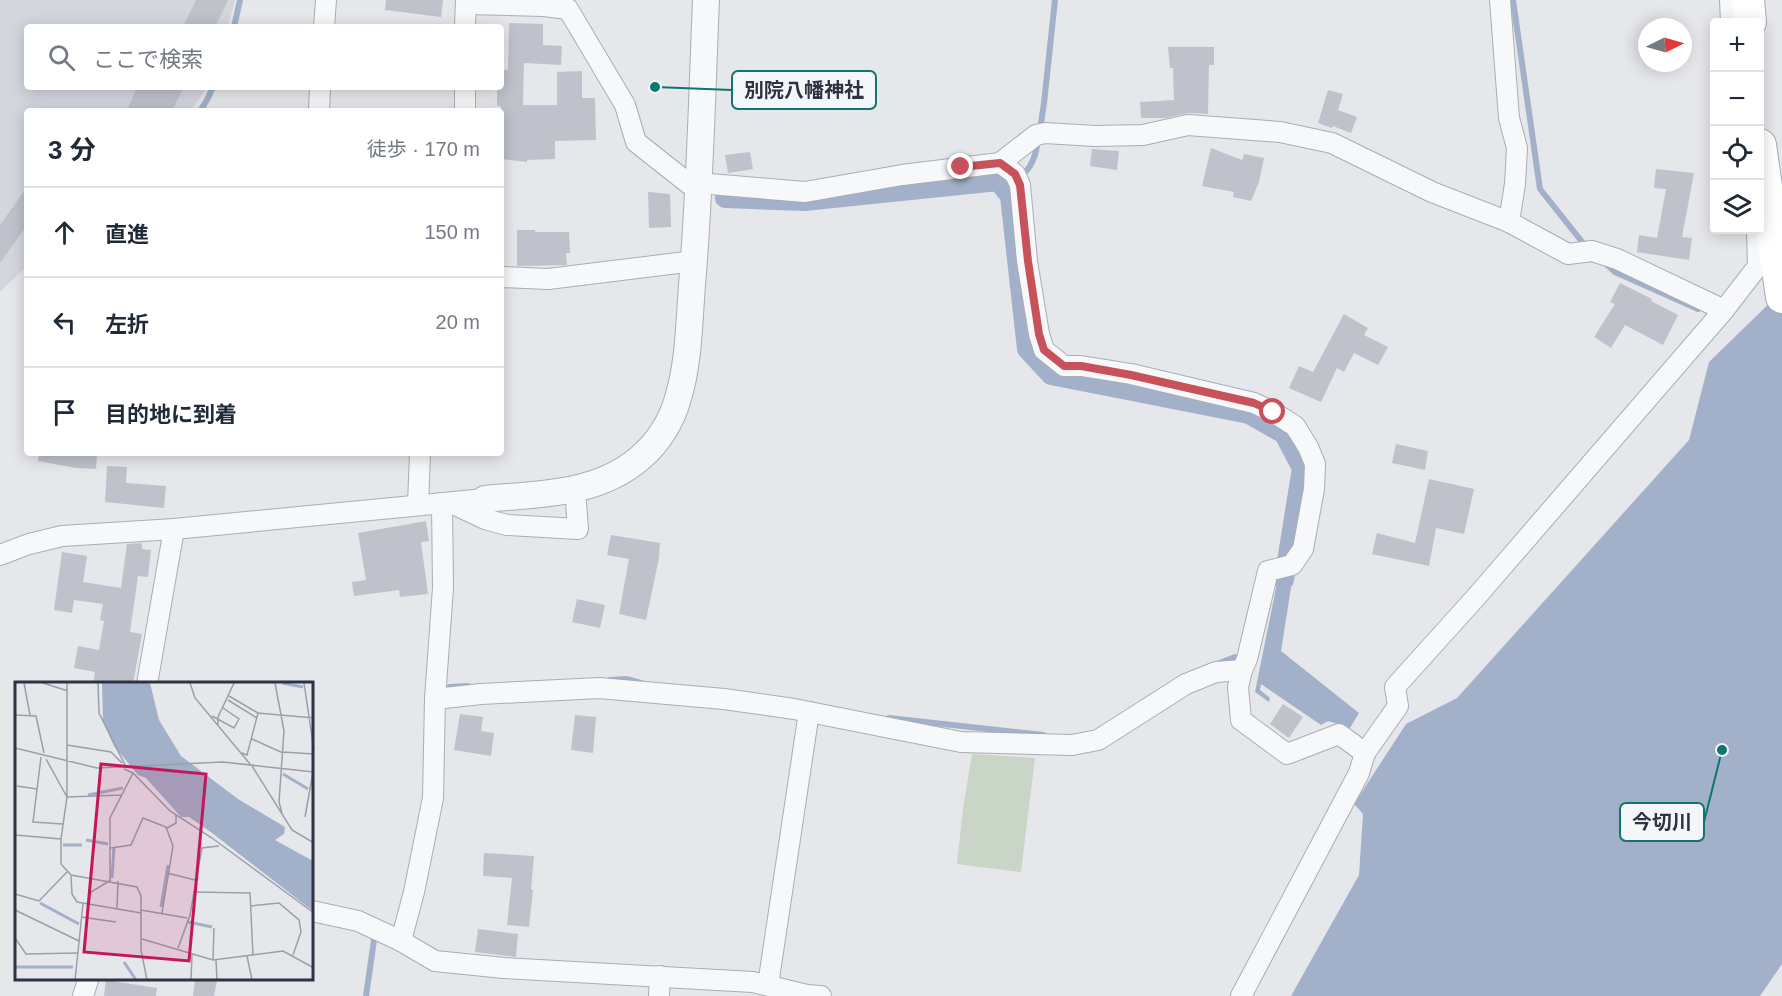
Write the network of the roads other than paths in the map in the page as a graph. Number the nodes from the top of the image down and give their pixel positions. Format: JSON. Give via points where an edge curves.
{"nodes":[{"id":1,"x":326,"y":0,"type":"edge"},
{"id":2,"x":706,"y":0,"type":"edge"},
{"id":3,"x":1500,"y":0,"type":"edge"},
{"id":4,"x":1730,"y":0,"type":"edge"},
{"id":5,"x":1748,"y":0,"type":"edge"},
{"id":6,"x":467,"y":2,"type":"edge"},
{"id":7,"x":1731,"y":18,"type":"edge"},
{"id":8,"x":1750,"y":18,"type":"edge"},
{"id":9,"x":324,"y":24,"type":"edge"},
{"id":10,"x":465,"y":24,"type":"edge"},
{"id":11,"x":321,"y":90,"type":"edge"},
{"id":12,"x":465,"y":90,"type":"edge"},
{"id":13,"x":319,"y":108,"type":"edge"},
{"id":14,"x":465,"y":108,"type":"edge"},
{"id":15,"x":1764,"y":171,"type":"edge"},
{"id":16,"x":1012,"y":174,"type":"junction"},
{"id":17,"x":698,"y":187,"type":"junction"},
{"id":18,"x":1509,"y":222,"type":"junction"},
{"id":19,"x":1774,"y":237,"type":"edge"},
{"id":20,"x":694,"y":261,"type":"junction"},
{"id":21,"x":504,"y":277,"type":"edge"},
{"id":22,"x":1782,"y":297,"type":"edge"},
{"id":23,"x":1724,"y":310,"type":"junction"},
{"id":24,"x":420,"y":456,"type":"edge"},
{"id":25,"x":575,"y":489,"type":"junction"},
{"id":26,"x":485,"y":499,"type":"joint"},
{"id":27,"x":446,"y":503,"type":"junction"},
{"id":28,"x":418,"y":506,"type":"junction"},
{"id":29,"x":174,"y":529,"type":"junction"},
{"id":30,"x":0,"y":555,"type":"edge"},
{"id":31,"x":1242,"y":670,"type":"junction"},
{"id":32,"x":147,"y":682,"type":"edge"},
{"id":33,"x":435,"y":699,"type":"junction"},
{"id":34,"x":809,"y":712,"type":"junction"},
{"id":35,"x":1365,"y":753,"type":"junction"},
{"id":36,"x":314,"y":911,"type":"edge"},
{"id":37,"x":401,"y":941,"type":"junction"},
{"id":38,"x":660,"y":976,"type":"junction"},
{"id":39,"x":88,"y":981,"type":"edge"},
{"id":40,"x":768,"y":986,"type":"junction"},
{"id":41,"x":83,"y":996,"type":"edge"},
{"id":42,"x":659,"y":996,"type":"edge"},
{"id":43,"x":821,"y":996,"type":"edge"},
{"id":44,"x":1241,"y":996,"type":"edge"}],
"edges":[{"from":1,"to":9,"type":"street"},
{"from":2,"to":17,"type":"street"},
{"from":3,"to":18,"type":"street","via":[[1509,118],[1517,148]]},
{"from":4,"to":7,"type":"street"},
{"from":5,"to":8,"type":"main road"},
{"from":6,"to":10,"type":"street"},
{"from":6,"to":17,"type":"street","via":[[568,9],[625,105],[636,142]]},
{"from":11,"to":13,"type":"street"},
{"from":12,"to":14,"type":"street"},
{"from":15,"to":19,"type":"main road"},
{"from":16,"to":17,"type":"street","via":[[902,175],[805,192]]},
{"from":16,"to":18,"type":"street","via":[[1040,134],[1143,135],[1188,125],[1280,132],[1332,143],[1432,192]]},
{"from":16,"to":31,"type":"street","via":[[1044,350],[1064,366],[1131,375],[1254,403],[1295,426],[1308,447],[1315,464],[1314,489],[1303,549],[1285,566],[1268,571]]},
{"from":17,"to":20,"type":"street"},
{"from":18,"to":23,"type":"street","via":[[1568,254],[1592,250]]},
{"from":19,"to":22,"type":"main road"},
{"from":19,"to":23,"type":"street","via":[[1758,266]]},
{"from":20,"to":21,"type":"street","via":[[548,279]]},
{"from":20,"to":25,"type":"street","via":[[684,373],[668,425],[640,459],[603,481]]},
{"from":23,"to":35,"type":"street","via":[[1395,687],[1398,706]]},
{"from":24,"to":28,"type":"street"},
{"from":25,"to":26,"type":"street"},
{"from":25,"to":27,"type":"street","via":[[578,529],[507,525]]},
{"from":26,"to":27,"type":"street"},
{"from":27,"to":28,"type":"street"},
{"from":27,"to":33,"type":"street"},
{"from":28,"to":29,"type":"street"},
{"from":29,"to":30,"type":"street","via":[[62,536]]},
{"from":29,"to":32,"type":"street"},
{"from":31,"to":34,"type":"street","via":[[1216,672],[1186,684],[1098,740],[1072,745],[960,742]]},
{"from":31,"to":35,"type":"street","via":[[1238,687],[1241,720],[1287,754],[1339,735]]},
{"from":33,"to":34,"type":"street","via":[[599,688],[724,699]]},
{"from":33,"to":37,"type":"street","via":[[433,798]]},
{"from":34,"to":40,"type":"street"},
{"from":35,"to":44,"type":"street","via":[[1359,773]]},
{"from":36,"to":37,"type":"street","via":[[358,921]]},
{"from":37,"to":38,"type":"street","via":[[435,961]]},
{"from":38,"to":40,"type":"street"},
{"from":38,"to":42,"type":"street"},
{"from":39,"to":41,"type":"street"},
{"from":40,"to":43,"type":"street"}]}
